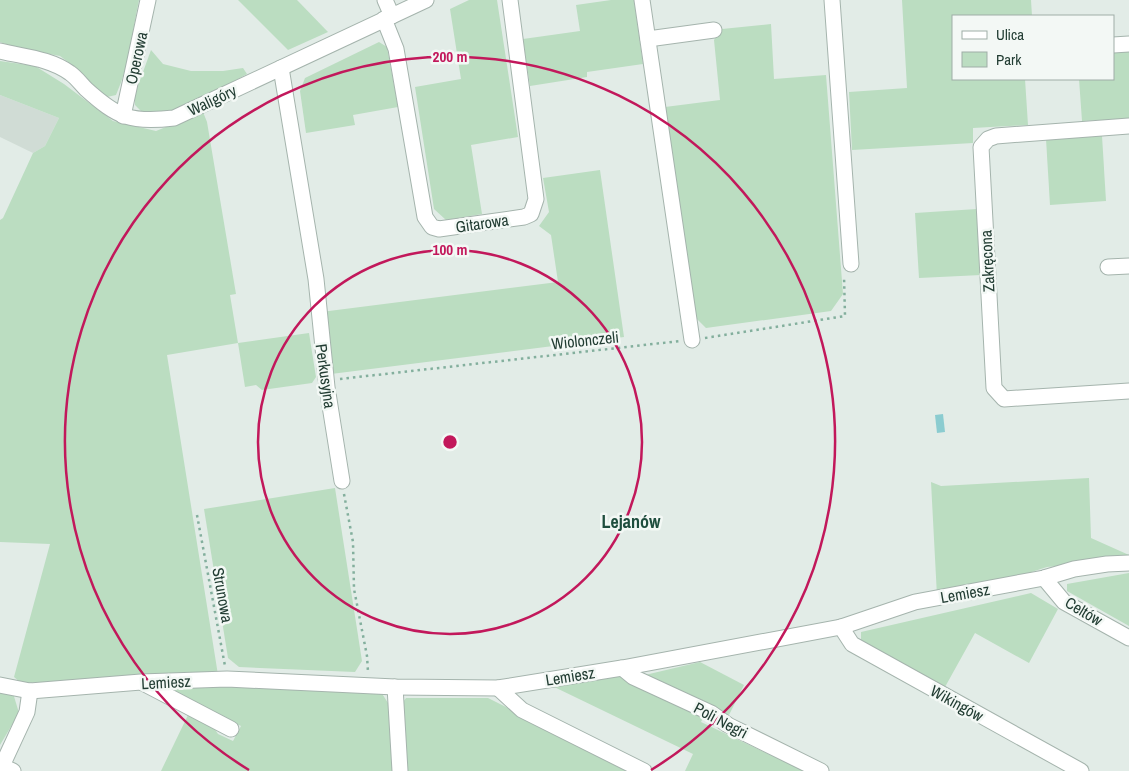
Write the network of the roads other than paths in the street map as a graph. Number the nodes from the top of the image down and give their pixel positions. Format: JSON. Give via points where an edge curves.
{"nodes":[{"id":1,"x":148,"y":0,"type":"edge"},
{"id":2,"x":385,"y":0,"type":"edge"},
{"id":3,"x":426,"y":0,"type":"edge"},
{"id":4,"x":510,"y":0,"type":"edge"},
{"id":5,"x":642,"y":0,"type":"edge"},
{"id":6,"x":832,"y":0,"type":"edge"},
{"id":7,"x":388,"y":17,"type":"junction"},
{"id":8,"x":714,"y":30,"type":"dead end"},
{"id":9,"x":648,"y":39,"type":"junction"},
{"id":10,"x":1129,"y":44,"type":"edge"},
{"id":11,"x":1114,"y":45,"type":"edge"},
{"id":12,"x":0,"y":51,"type":"edge"},
{"id":13,"x":281,"y":68,"type":"junction"},
{"id":14,"x":124,"y":116,"type":"junction"},
{"id":15,"x":1129,"y":126,"type":"edge"},
{"id":16,"x":851,"y":264,"type":"road end"},
{"id":17,"x":1129,"y":266,"type":"edge"},
{"id":18,"x":1108,"y":267,"type":"dead end"},
{"id":19,"x":692,"y":340,"type":"road end"},
{"id":20,"x":1129,"y":391,"type":"edge"},
{"id":21,"x":342,"y":480,"type":"road end"},
{"id":22,"x":1129,"y":563,"type":"edge"},
{"id":23,"x":1044,"y":578,"type":"junction"},
{"id":24,"x":841,"y":627,"type":"junction"},
{"id":25,"x":1129,"y":638,"type":"edge"},
{"id":26,"x":622,"y":668,"type":"junction"},
{"id":27,"x":141,"y":682,"type":"junction"},
{"id":28,"x":0,"y":685,"type":"edge"},
{"id":29,"x":395,"y":687,"type":"junction"},
{"id":30,"x":498,"y":688,"type":"junction"},
{"id":31,"x":30,"y":691,"type":"junction"},
{"id":32,"x":231,"y":729,"type":"dead end"},
{"id":33,"x":8,"y":768,"type":"edge"},
{"id":34,"x":400,"y":771,"type":"edge"},
{"id":35,"x":644,"y":771,"type":"edge"},
{"id":36,"x":821,"y":771,"type":"edge"},
{"id":37,"x":1081,"y":771,"type":"edge"}],
"edges":[{"from":1,"to":14,"type":"street","name":"Operowa"},
{"from":2,"to":7,"type":"street"},
{"from":3,"to":7,"type":"street","name":"Waligóry"},
{"from":4,"to":7,"type":"street","name":"Gitarowa","via":[[536,199],[531,214],[524,217],[439,229],[432,227],[425,217]]},
{"from":5,"to":9,"type":"street"},
{"from":6,"to":16,"type":"street"},
{"from":7,"to":13,"type":"street","name":"Waligóry"},
{"from":8,"to":9,"type":"street"},
{"from":9,"to":19,"type":"street"},
{"from":10,"to":11,"type":"street"},
{"from":12,"to":14,"type":"street","name":"Waligóry","via":[[48,61],[70,73],[108,108]]},
{"from":13,"to":14,"type":"street","name":"Waligóry","via":[[174,118],[150,121]]},
{"from":13,"to":21,"type":"street","name":"Perkusyjna","via":[[316,279],[326,380]]},
{"from":15,"to":20,"type":"street","name":"Zakręcona","via":[[996,136],[981,147],[994,388],[1004,398]]},
{"from":17,"to":18,"type":"street"},
{"from":22,"to":23,"type":"street","name":"Lemiesz","via":[[1074,569]]},
{"from":23,"to":24,"type":"street","name":"Lemiesz","via":[[915,602]]},
{"from":23,"to":25,"type":"street","name":"Celtów","via":[[1064,602]]},
{"from":24,"to":26,"type":"street","name":"Lemiesz"},
{"from":24,"to":37,"type":"street","name":"Wikingów","via":[[852,644]]},
{"from":26,"to":30,"type":"street","name":"Lemiesz"},
{"from":26,"to":36,"type":"street","name":"Poli Negri","via":[[633,677]]},
{"from":27,"to":29,"type":"street","name":"Lemiesz","via":[[227,679]]},
{"from":27,"to":31,"type":"street","name":"Lemiesz"},
{"from":27,"to":32,"type":"street"},
{"from":28,"to":31,"type":"street","name":"Lemiesz"},
{"from":29,"to":30,"type":"street","name":"Lemiesz"},
{"from":29,"to":34,"type":"street"},
{"from":30,"to":35,"type":"street","via":[[522,710]]},
{"from":31,"to":33,"type":"street","via":[[27,712]]}]}
